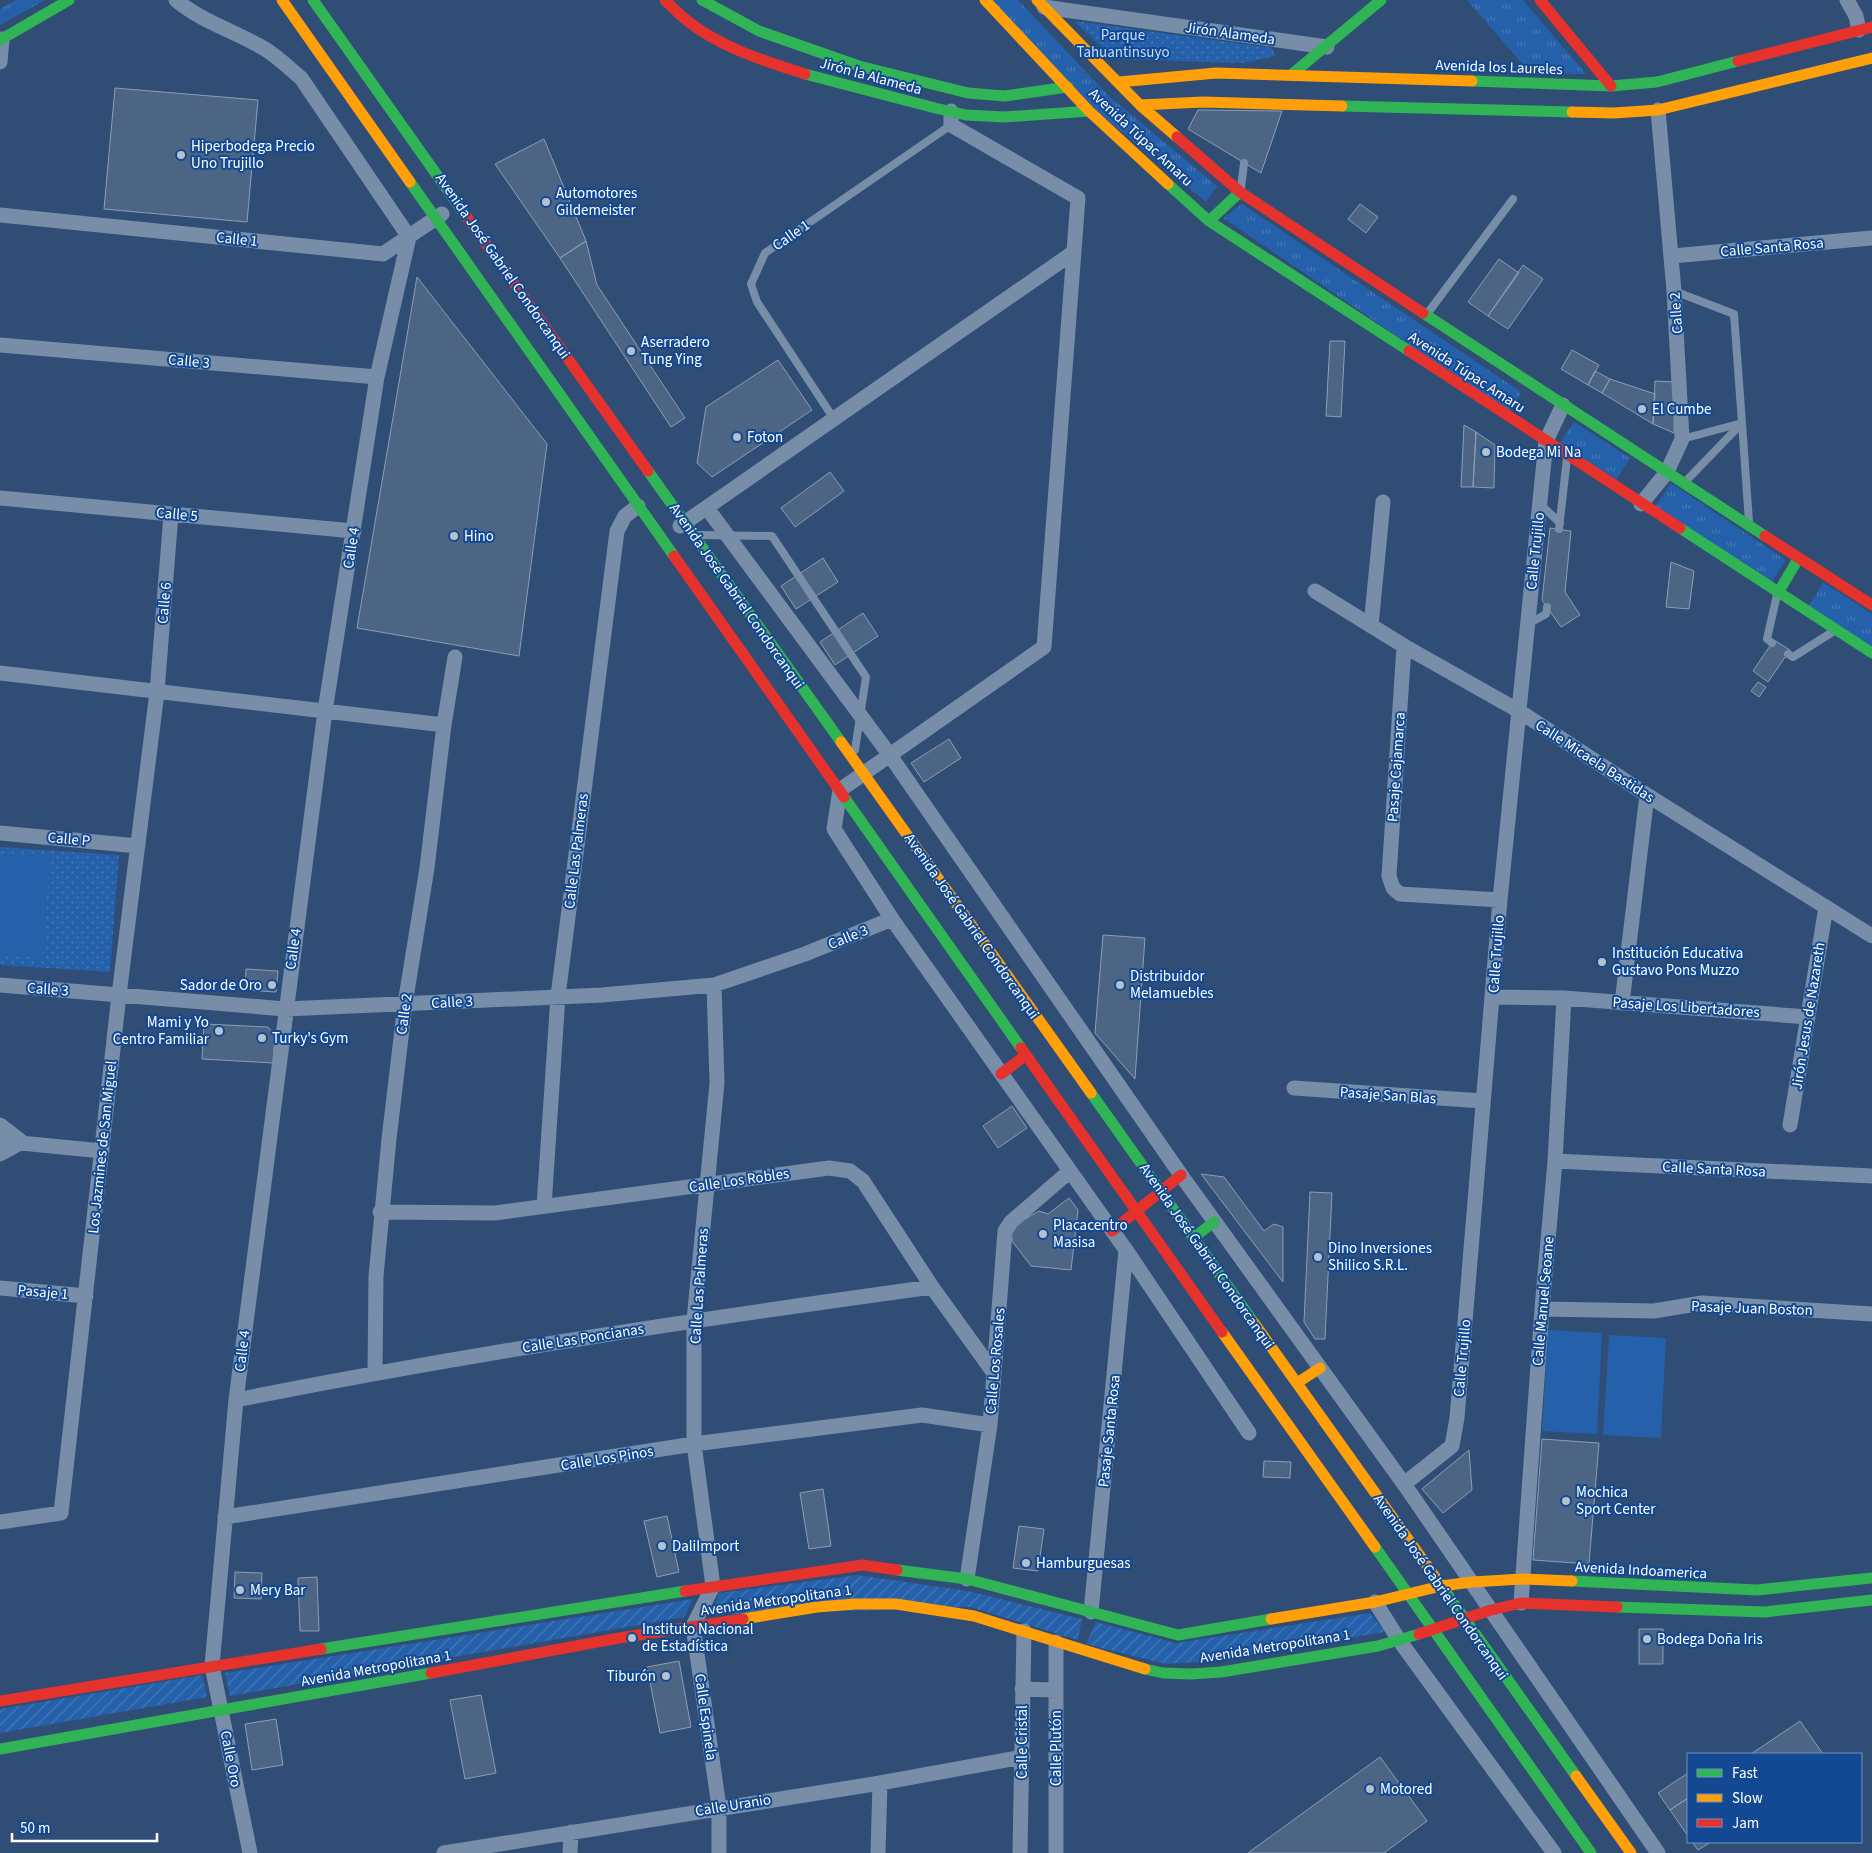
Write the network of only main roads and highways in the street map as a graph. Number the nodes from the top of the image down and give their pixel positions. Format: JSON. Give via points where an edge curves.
{"nodes":[{"id":1,"x":69,"y":0,"type":"edge"},
{"id":2,"x":282,"y":0,"type":"edge"},
{"id":3,"x":313,"y":0,"type":"edge"},
{"id":4,"x":664,"y":0,"type":"edge"},
{"id":5,"x":985,"y":0,"type":"edge"},
{"id":6,"x":1381,"y":0,"type":"edge"},
{"id":7,"x":1540,"y":0,"type":"edge"},
{"id":8,"x":705,"y":1,"type":"edge"},
{"id":9,"x":1040,"y":3,"type":"edge"},
{"id":10,"x":1866,"y":29,"type":"edge"},
{"id":11,"x":1,"y":39,"type":"edge"},
{"id":12,"x":1872,"y":58,"type":"edge"},
{"id":13,"x":1291,"y":76,"type":"junction"},
{"id":14,"x":1119,"y":82,"type":"junction"},
{"id":15,"x":1611,"y":86,"type":"junction"},
{"id":16,"x":1068,"y":87,"type":"junction"},
{"id":17,"x":1140,"y":105,"type":"junction"},
{"id":18,"x":1089,"y":111,"type":"junction"},
{"id":19,"x":428,"y":183,"type":"junction"},
{"id":20,"x":1240,"y":192,"type":"junction"},
{"id":21,"x":1209,"y":221,"type":"junction"},
{"id":22,"x":1798,"y":559,"type":"junction"},
{"id":23,"x":1778,"y":593,"type":"junction"},
{"id":24,"x":1872,"y":605,"type":"edge"},
{"id":25,"x":1872,"y":654,"type":"edge"},
{"id":26,"x":1026,"y":1055,"type":"junction"},
{"id":27,"x":1001,"y":1074,"type":"road end"},
{"id":28,"x":1181,"y":1175,"type":"road end"},
{"id":29,"x":1161,"y":1191,"type":"junction"},
{"id":30,"x":1137,"y":1211,"type":"junction"},
{"id":31,"x":1214,"y":1222,"type":"road end"},
{"id":32,"x":1112,"y":1231,"type":"road end"},
{"id":33,"x":1193,"y":1238,"type":"junction"},
{"id":34,"x":1320,"y":1368,"type":"road end"},
{"id":35,"x":1297,"y":1383,"type":"junction"},
{"id":36,"x":1872,"y":1578,"type":"edge"},
{"id":37,"x":1441,"y":1586,"type":"junction"},
{"id":38,"x":1409,"y":1595,"type":"junction"},
{"id":39,"x":1872,"y":1600,"type":"edge"},
{"id":40,"x":1465,"y":1620,"type":"junction"},
{"id":41,"x":1433,"y":1630,"type":"junction"},
{"id":42,"x":0,"y":1701,"type":"edge"},
{"id":43,"x":0,"y":1748,"type":"edge"},
{"id":44,"x":1591,"y":1853,"type":"edge"},
{"id":45,"x":1630,"y":1853,"type":"edge"}],
"edges":[{"from":1,"to":11,"type":"main road"},
{"from":2,"to":19,"type":"main road","name":"Avenida José Gabriel Condorcanqui"},
{"from":3,"to":19,"type":"main road","name":"Avenida José Gabriel Condorcanqui"},
{"from":4,"to":18,"type":"main road","name":"Jirón la Alameda","via":[[697,28],[751,56],[951,118]]},
{"from":5,"to":16,"type":"main road","name":"Avenida Túpac Amaru"},
{"from":6,"to":13,"type":"main road"},
{"from":7,"to":15,"type":"main road"},
{"from":8,"to":16,"type":"main road","name":"Jirón la Alameda","via":[[758,31],[858,66],[968,93],[1004,96]]},
{"from":9,"to":14,"type":"main road","name":"Avenida Túpac Amaru"},
{"from":10,"to":15,"type":"main road","name":"Avenida los Laureles","via":[[1657,82]]},
{"from":12,"to":17,"type":"main road","via":[[1658,110],[1614,113],[1203,102]]},
{"from":13,"to":14,"type":"main road","name":"Avenida los Laureles","via":[[1216,73]]},
{"from":13,"to":15,"type":"main road","name":"Avenida los Laureles"},
{"from":14,"to":17,"type":"main road","name":"Avenida Túpac Amaru"},
{"from":16,"to":18,"type":"main road","name":"Avenida Túpac Amaru"},
{"from":17,"to":20,"type":"main road","name":"Avenida Túpac Amaru","via":[[1176,131]]},
{"from":18,"to":21,"type":"main road","name":"Avenida Túpac Amaru"},
{"from":19,"to":26,"type":"main road","name":"Avenida José Gabriel Condorcanqui","via":[[435,219]]},
{"from":19,"to":29,"type":"main road","name":"Avenida José Gabriel Condorcanqui","via":[[458,203]]},
{"from":20,"to":21,"type":"main road"},
{"from":20,"to":22,"type":"main road","name":"Avenida Túpac Amaru"},
{"from":21,"to":23,"type":"main road","name":"Avenida Túpac Amaru"},
{"from":22,"to":23,"type":"main road"},
{"from":22,"to":24,"type":"main road","name":"Avenida Túpac Amaru"},
{"from":23,"to":25,"type":"main road","name":"Avenida Túpac Amaru"},
{"from":26,"to":27,"type":"main road"},
{"from":26,"to":30,"type":"main road","name":"Avenida José Gabriel Condorcanqui"},
{"from":28,"to":29,"type":"main road"},
{"from":29,"to":30,"type":"main road"},
{"from":29,"to":33,"type":"main road","name":"Avenida José Gabriel Condorcanqui"},
{"from":30,"to":32,"type":"main road"},
{"from":30,"to":38,"type":"main road","name":"Avenida José Gabriel Condorcanqui"},
{"from":31,"to":33,"type":"main road"},
{"from":33,"to":35,"type":"main road","name":"Avenida José Gabriel Condorcanqui"},
{"from":34,"to":35,"type":"main road"},
{"from":35,"to":37,"type":"main road","name":"Avenida José Gabriel Condorcanqui"},
{"from":36,"to":37,"type":"main road","name":"Avenida Indoamerica","via":[[1757,1590],[1522,1579]]},
{"from":37,"to":38,"type":"main road","name":"Avenida Indoamerica"},
{"from":37,"to":40,"type":"main road","name":"Avenida José Gabriel Condorcanqui"},
{"from":38,"to":41,"type":"main road","name":"Avenida José Gabriel Condorcanqui"},
{"from":38,"to":42,"type":"main road","name":"Avenida Metropolitana 1","via":[[1178,1635],[967,1579],[862,1565]]},
{"from":39,"to":40,"type":"main road","via":[[1765,1612],[1521,1603]]},
{"from":40,"to":41,"type":"main road"},
{"from":40,"to":45,"type":"main road","name":"Avenida José Gabriel Condorcanqui"},
{"from":41,"to":43,"type":"main road","name":"Avenida Metropolitana 1","via":[[1378,1646],[1221,1672],[1163,1673],[1096,1656],[974,1616],[896,1604],[855,1604],[619,1638],[356,1688]]},
{"from":41,"to":44,"type":"main road","name":"Avenida José Gabriel Condorcanqui"}]}
